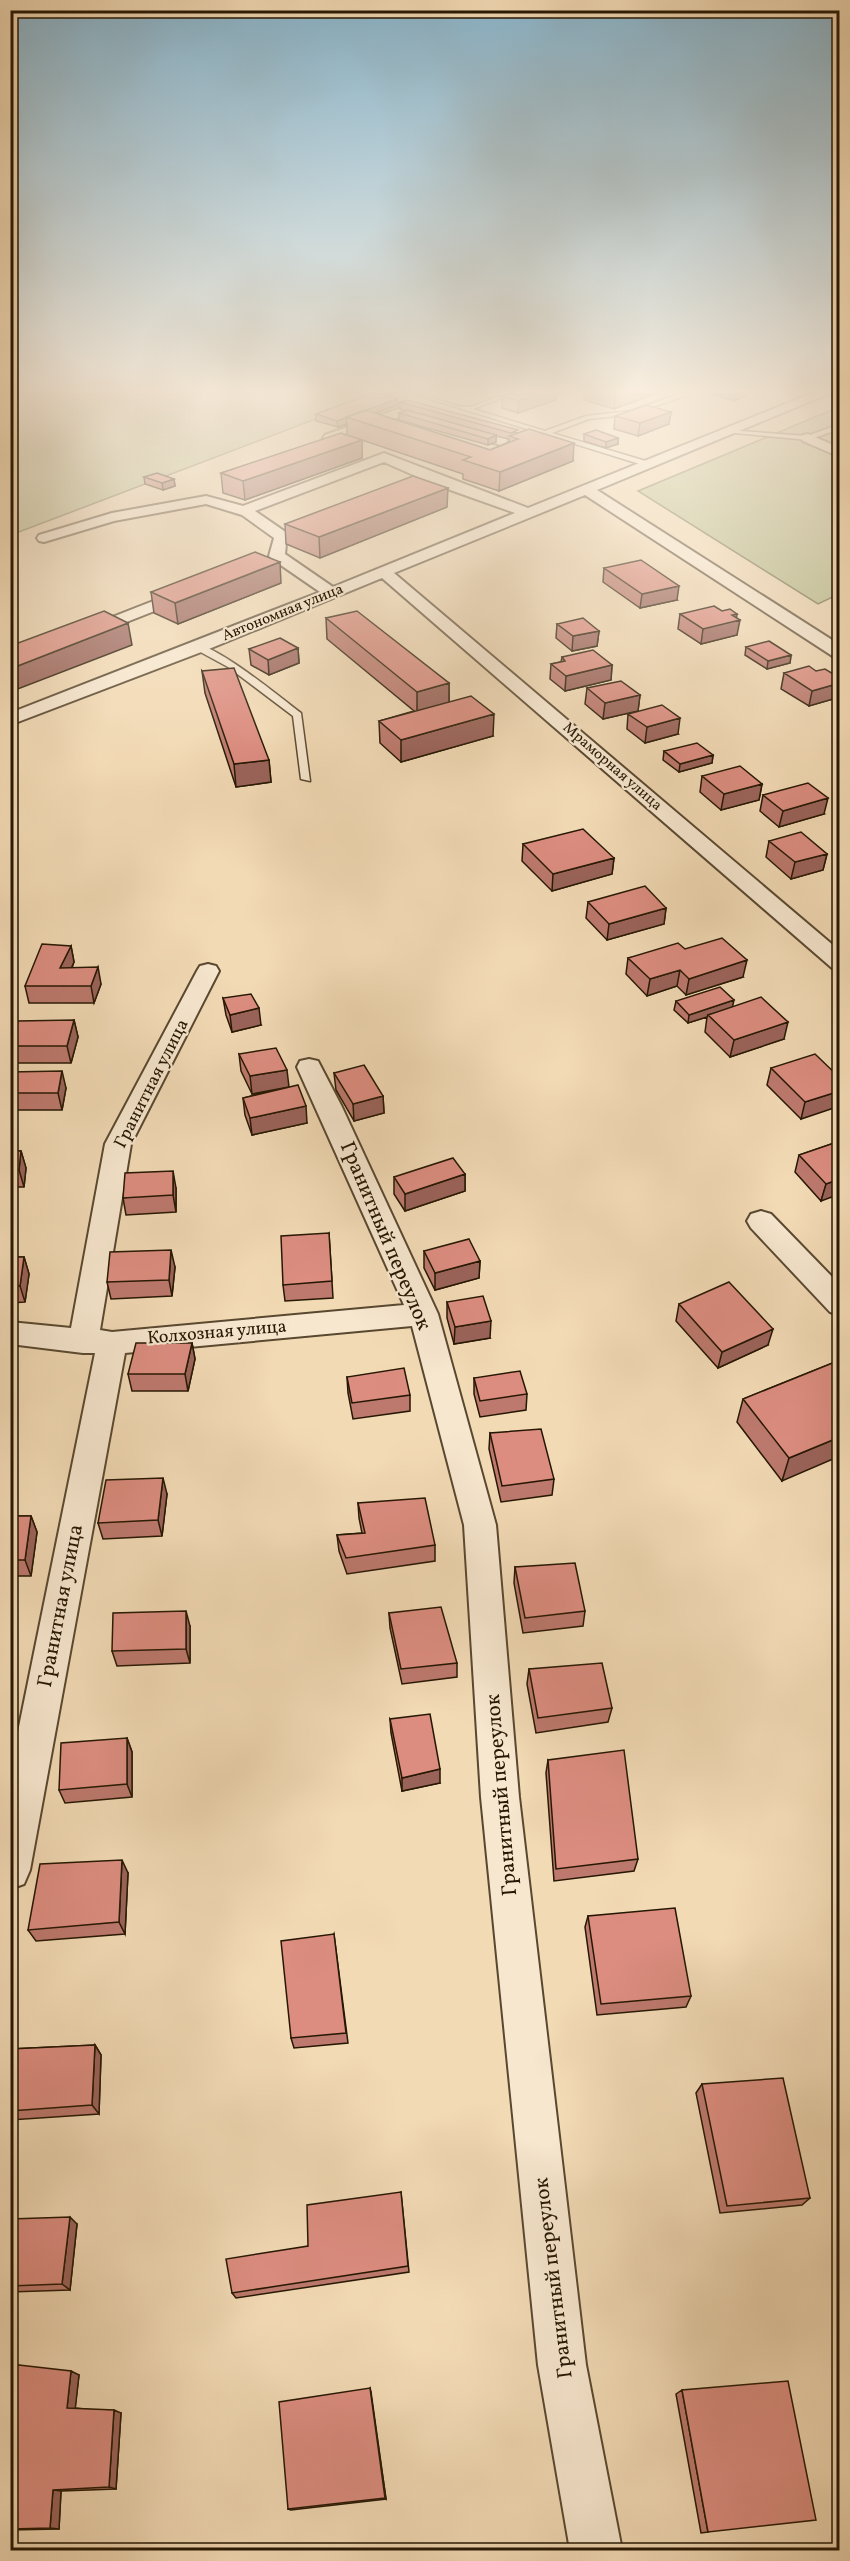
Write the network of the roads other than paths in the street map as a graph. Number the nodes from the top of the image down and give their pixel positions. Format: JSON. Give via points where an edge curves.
{"nodes":[{"id":1,"x":131,"y":514,"type":"edge"},
{"id":2,"x":247,"y":514,"type":"edge"},
{"id":3,"x":525,"y":514,"type":"edge"},
{"id":4,"x":623,"y":514,"type":"edge"},
{"id":5,"x":331,"y":522,"type":"edge"},
{"id":6,"x":44,"y":538,"type":"dead end"},
{"id":7,"x":286,"y":539,"type":"junction"},
{"id":8,"x":384,"y":572,"type":"junction"},
{"id":9,"x":200,"y":587,"type":"edge"},
{"id":10,"x":332,"y":593,"type":"junction"},
{"id":11,"x":198,"y":647,"type":"junction"},
{"id":12,"x":840,"y":653,"type":"edge"},
{"id":13,"x":10,"y":663,"type":"edge"},
{"id":14,"x":10,"y":720,"type":"edge"},
{"id":15,"x":306,"y":779,"type":"dead end"},
{"id":16,"x":840,"y":963,"type":"edge"},
{"id":17,"x":208,"y":971,"type":"dead end"},
{"id":18,"x":309,"y":1067,"type":"dead end"},
{"id":19,"x":761,"y":1221,"type":"dead end"},
{"id":20,"x":840,"y":1304,"type":"edge"},
{"id":21,"x":423,"y":1314,"type":"junction"},
{"id":22,"x":10,"y":1333,"type":"edge"},
{"id":23,"x":98,"y":1342,"type":"junction"},
{"id":24,"x":10,"y":1870,"type":"edge"},
{"id":25,"x":597,"y":2550,"type":"edge"}],
"edges":[{"from":1,"to":6,"type":"street"},
{"from":2,"to":7,"type":"street"},
{"from":3,"to":8,"type":"street","name":"Автономная улица"},
{"from":4,"to":12,"type":"street"},
{"from":5,"to":7,"type":"street"},
{"from":7,"to":10,"type":"street","via":[[279,542],[272,559]]},
{"from":8,"to":10,"type":"street","name":"Автономная улица"},
{"from":8,"to":16,"type":"street","name":"Мраморная улица"},
{"from":9,"to":13,"type":"street"},
{"from":10,"to":11,"type":"street","name":"Автономная улица"},
{"from":11,"to":14,"type":"street","name":"Автономная улица"},
{"from":11,"to":15,"type":"lane","via":[[231,665],[298,714]]},
{"from":17,"to":23,"type":"street","name":"Гранитная улица","via":[[118,1144]]},
{"from":18,"to":21,"type":"street","name":"Гранитный переулок"},
{"from":19,"to":20,"type":"street"},
{"from":21,"to":23,"type":"street","name":"Колхозная улица"},
{"from":21,"to":25,"type":"street","name":"Гранитный переулок","via":[[480,1525],[500,1797],[560,2342]]},
{"from":22,"to":23,"type":"street","name":"Колхозная улица"},
{"from":23,"to":24,"type":"street","name":"Гранитная улица"}]}
